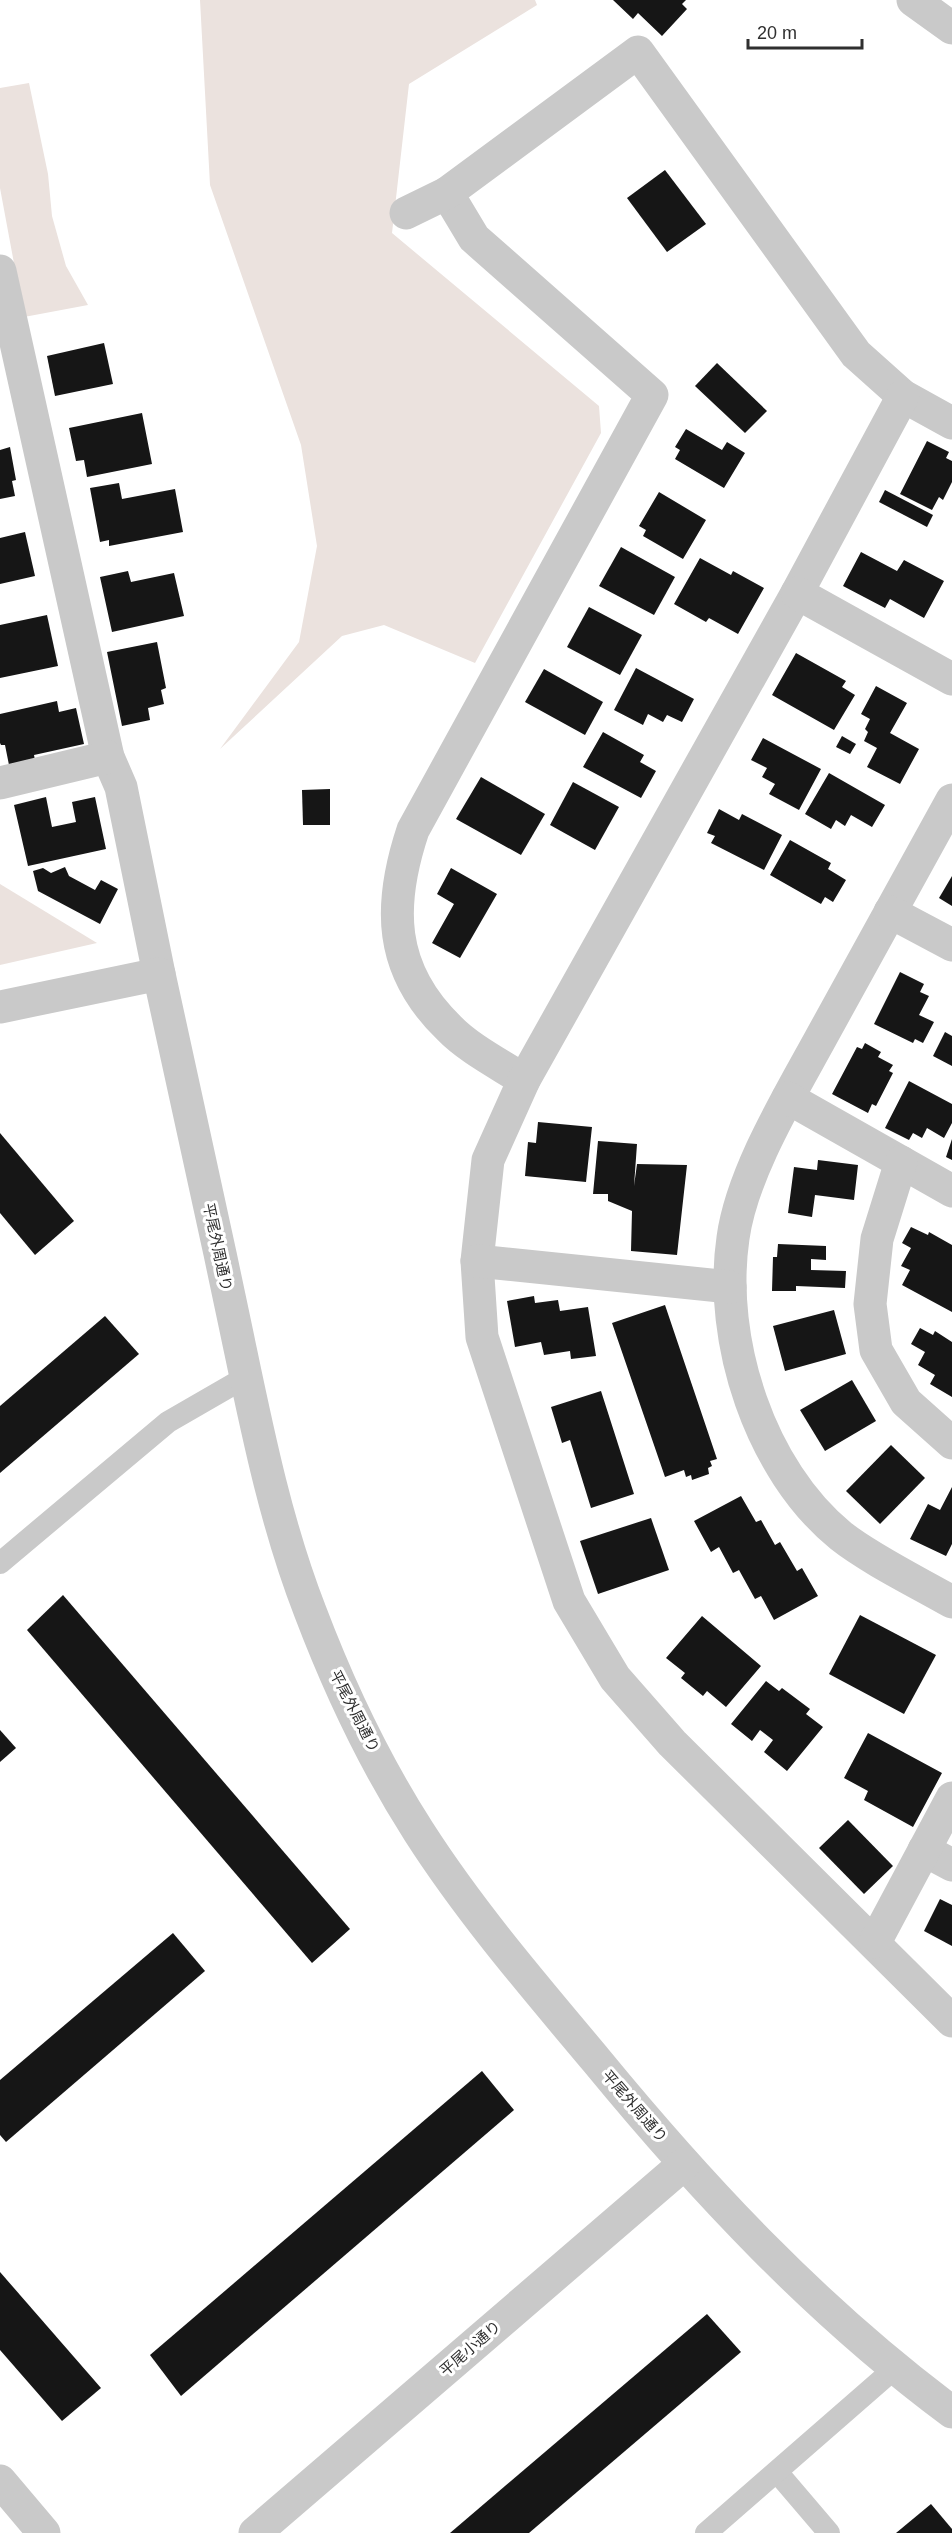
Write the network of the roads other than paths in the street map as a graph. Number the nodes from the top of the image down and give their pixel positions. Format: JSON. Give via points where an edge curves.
{"nodes":[{"id":1,"x":913,"y":0,"type":"edge"},
{"id":2,"x":952,"y":28,"type":"edge"},
{"id":3,"x":447,"y":193,"type":"junction"},
{"id":4,"x":406,"y":213,"type":"dead end"},
{"id":5,"x":0,"y":271,"type":"edge"},
{"id":6,"x":903,"y":396,"type":"junction"},
{"id":7,"x":952,"y":423,"type":"edge"},
{"id":8,"x":797,"y":593,"type":"junction"},
{"id":9,"x":952,"y":679,"type":"edge"},
{"id":10,"x":108,"y":757,"type":"junction"},
{"id":11,"x":0,"y":783,"type":"edge"},
{"id":12,"x":952,"y":800,"type":"edge"},
{"id":13,"x":890,"y":912,"type":"junction"},
{"id":14,"x":952,"y":945,"type":"edge"},
{"id":15,"x":159,"y":974,"type":"junction"},
{"id":16,"x":0,"y":1007,"type":"edge"},
{"id":17,"x":524,"y":1080,"type":"junction"},
{"id":18,"x":788,"y":1098,"type":"junction"},
{"id":19,"x":901,"y":1162,"type":"junction"},
{"id":20,"x":952,"y":1191,"type":"edge"},
{"id":21,"x":477,"y":1261,"type":"junction"},
{"id":22,"x":730,"y":1287,"type":"junction"},
{"id":23,"x":246,"y":1377,"type":"junction"},
{"id":24,"x":952,"y":1443,"type":"edge"},
{"id":25,"x":0,"y":1563,"type":"edge"},
{"id":26,"x":952,"y":1602,"type":"edge"},
{"id":27,"x":952,"y":1798,"type":"edge"},
{"id":28,"x":938,"y":1857,"type":"edge"},
{"id":29,"x":874,"y":1942,"type":"junction"},
{"id":30,"x":952,"y":2020,"type":"edge"},
{"id":31,"x":684,"y":2164,"type":"junction"},
{"id":32,"x":894,"y":2369,"type":"junction"},
{"id":33,"x":952,"y":2412,"type":"edge"},
{"id":34,"x":777,"y":2472,"type":"junction"},
{"id":35,"x":0,"y":2481,"type":"edge"},
{"id":36,"x":44,"y":2533,"type":"edge"},
{"id":37,"x":255,"y":2533,"type":"edge"},
{"id":38,"x":706,"y":2533,"type":"edge"},
{"id":39,"x":829,"y":2533,"type":"edge"}],
"edges":[{"from":1,"to":2,"type":"street"},
{"from":3,"to":4,"type":"street"},
{"from":3,"to":6,"type":"street","via":[[638,52],[856,354]]},
{"from":3,"to":17,"type":"street","via":[[474,238],[652,395],[413,830],[400,868],[396,910],[402,951],[413,982],[449,1029]]},
{"from":5,"to":10,"type":"street","name":"平尾外周通り"},
{"from":6,"to":7,"type":"street"},
{"from":6,"to":8,"type":"street"},
{"from":8,"to":9,"type":"street"},
{"from":8,"to":17,"type":"street"},
{"from":10,"to":11,"type":"street"},
{"from":10,"to":15,"type":"street","name":"平尾外周通り","via":[[121,787]]},
{"from":12,"to":13,"type":"street"},
{"from":13,"to":14,"type":"street"},
{"from":13,"to":18,"type":"street"},
{"from":15,"to":16,"type":"street"},
{"from":15,"to":23,"type":"street","name":"平尾外周通り"},
{"from":17,"to":21,"type":"street","via":[[488,1160]]},
{"from":18,"to":19,"type":"street"},
{"from":18,"to":22,"type":"street","via":[[747,1186],[733,1238]]},
{"from":19,"to":20,"type":"street"},
{"from":19,"to":24,"type":"street","via":[[877,1239],[870,1304],[876,1350],[906,1402]]},
{"from":21,"to":22,"type":"street"},
{"from":21,"to":29,"type":"street","via":[[482,1337],[569,1600],[615,1678],[672,1743]]},
{"from":22,"to":26,"type":"street","via":[[737,1356],[762,1428],[793,1486],[841,1536]]},
{"from":23,"to":25,"type":"lane","via":[[168,1422]]},
{"from":23,"to":31,"type":"street","name":"平尾外周通り","via":[[285,1538],[308,1608],[344,1694],[418,1830],[522,1972]]},
{"from":27,"to":28,"type":"street"},
{"from":28,"to":29,"type":"street"},
{"from":29,"to":30,"type":"street"},
{"from":31,"to":32,"type":"street","name":"平尾外周通り","via":[[785,2271]]},
{"from":31,"to":37,"type":"street","name":"平尾小通り"},
{"from":32,"to":33,"type":"street","name":"平尾外周通り"},
{"from":32,"to":34,"type":"lane"},
{"from":34,"to":38,"type":"lane"},
{"from":34,"to":39,"type":"lane"},
{"from":35,"to":36,"type":"street"}]}
